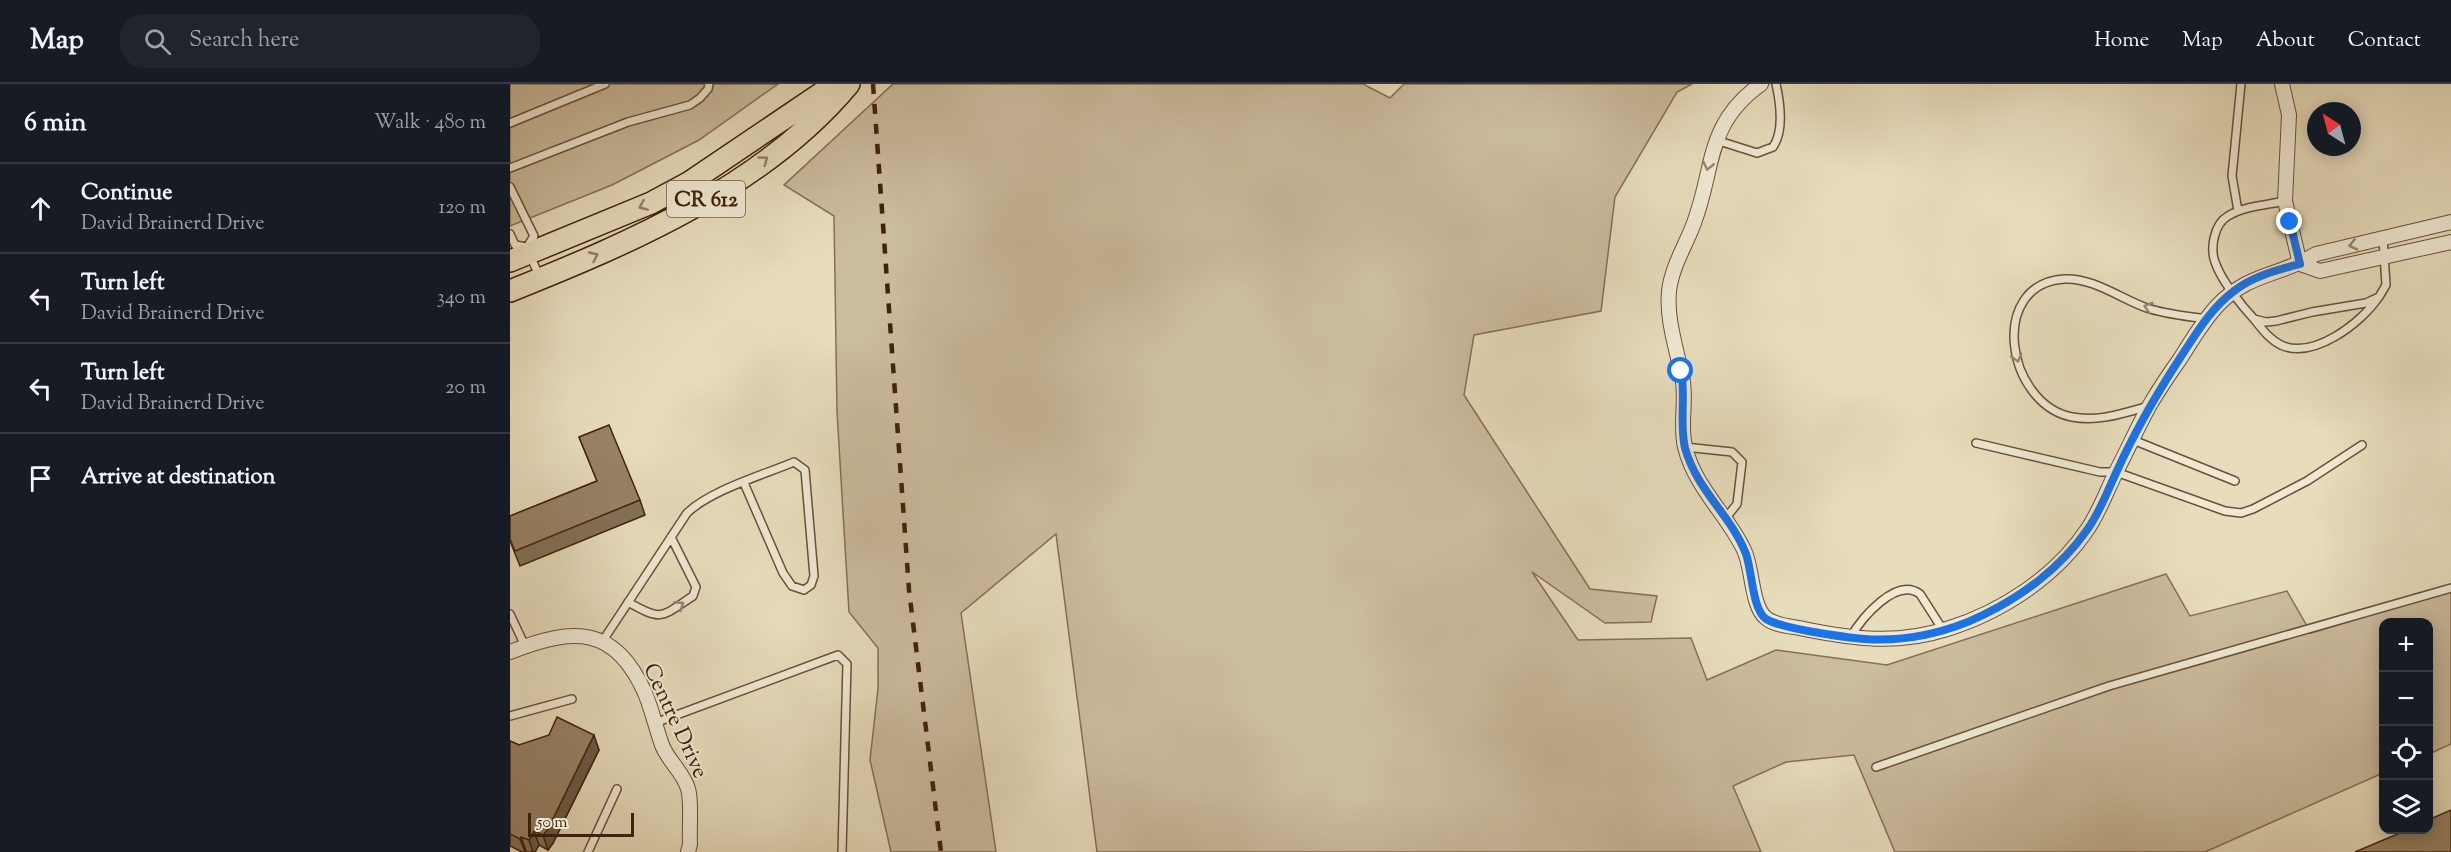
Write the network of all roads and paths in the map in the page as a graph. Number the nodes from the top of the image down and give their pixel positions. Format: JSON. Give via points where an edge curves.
{"nodes":[{"id":1,"x":605,"y":84,"type":"edge"},
{"id":2,"x":709,"y":84,"type":"edge"},
{"id":3,"x":835,"y":84,"type":"edge"},
{"id":4,"x":849,"y":84,"type":"edge"},
{"id":5,"x":1761,"y":84,"type":"edge"},
{"id":6,"x":1776,"y":84,"type":"edge"},
{"id":7,"x":2241,"y":84,"type":"edge"},
{"id":8,"x":2282,"y":84,"type":"edge"},
{"id":9,"x":510,"y":123,"type":"edge"},
{"id":10,"x":1716,"y":140,"type":"junction"},
{"id":11,"x":510,"y":168,"type":"edge"},
{"id":12,"x":510,"y":187,"type":"edge"},
{"id":13,"x":2285,"y":201,"type":"junction"},
{"id":14,"x":2238,"y":211,"type":"junction"},
{"id":15,"x":2451,"y":222,"type":"edge"},
{"id":16,"x":510,"y":234,"type":"edge"},
{"id":17,"x":2383,"y":238,"type":"junction"},
{"id":18,"x":2451,"y":242,"type":"edge"},
{"id":19,"x":522,"y":254,"type":"edge"},
{"id":20,"x":2385,"y":256,"type":"junction"},
{"id":21,"x":2300,"y":264,"type":"junction"},
{"id":22,"x":540,"y":279,"type":"junction"},
{"id":23,"x":510,"y":291,"type":"edge"},
{"id":24,"x":2233,"y":291,"type":"junction"},
{"id":25,"x":2379,"y":297,"type":"junction"},
{"id":26,"x":2254,"y":319,"type":"junction"},
{"id":27,"x":2205,"y":320,"type":"junction"},
{"id":28,"x":2149,"y":405,"type":"junction"},
{"id":29,"x":2133,"y":440,"type":"junction"},
{"id":30,"x":1976,"y":443,"type":"dead end"},
{"id":31,"x":2362,"y":445,"type":"dead end"},
{"id":32,"x":1685,"y":447,"type":"junction"},
{"id":33,"x":2116,"y":472,"type":"junction"},
{"id":34,"x":2235,"y":481,"type":"dead end"},
{"id":35,"x":744,"y":483,"type":"junction"},
{"id":36,"x":1725,"y":519,"type":"junction"},
{"id":37,"x":671,"y":537,"type":"junction"},
{"id":38,"x":2451,"y":588,"type":"edge"},
{"id":39,"x":628,"y":602,"type":"junction"},
{"id":40,"x":510,"y":614,"type":"edge"},
{"id":41,"x":1943,"y":630,"type":"junction"},
{"id":42,"x":1850,"y":638,"type":"junction"},
{"id":43,"x":602,"y":642,"type":"junction"},
{"id":44,"x":525,"y":646,"type":"junction"},
{"id":45,"x":510,"y":652,"type":"edge"},
{"id":46,"x":572,"y":699,"type":"dead end"},
{"id":47,"x":510,"y":716,"type":"edge"},
{"id":48,"x":655,"y":723,"type":"junction"},
{"id":49,"x":1875,"y":767,"type":"dead end"},
{"id":50,"x":617,"y":789,"type":"dead end"},
{"id":51,"x":588,"y":852,"type":"edge"},
{"id":52,"x":688,"y":852,"type":"edge"},
{"id":53,"x":842,"y":852,"type":"edge"}],
"edges":[{"from":1,"to":9,"type":"lane"},
{"from":2,"to":11,"type":"lane","via":[[690,105],[628,122]]},
{"from":3,"to":19,"type":"main road","number":"CR 612","one_way":true,"via":[[690,182],[651,202]]},
{"from":22,"to":4,"type":"main road","number":"CR 612","one_way":true,"via":[[663,224],[707,198],[792,139]]},
{"from":5,"to":10,"type":"street","via":[[1742,101]]},
{"from":6,"to":10,"type":"lane","via":[[1780,101],[1773,147],[1758,153]]},
{"from":7,"to":14,"type":"lane","via":[[2232,176]]},
{"from":8,"to":13,"type":"street","via":[[2289,115]]},
{"from":10,"to":32,"type":"street","one_way":true,"via":[[1700,207],[1669,290],[1670,319],[1684,385]]},
{"from":12,"to":19,"type":"lane","via":[[534,236]]},
{"from":13,"to":14,"type":"lane"},
{"from":13,"to":21,"type":"street"},
{"from":14,"to":24,"type":"lane","via":[[2220,221],[2214,244],[2216,264]]},
{"from":15,"to":17,"type":"street"},
{"from":16,"to":19,"type":"lane"},
{"from":17,"to":20,"type":"lane"},
{"from":17,"to":21,"type":"street","one_way":true,"via":[[2316,254]]},
{"from":18,"to":20,"type":"street"},
{"from":19,"to":22,"type":"lane"},
{"from":20,"to":21,"type":"street","via":[[2320,271]]},
{"from":20,"to":25,"type":"lane","via":[[2386,285]]},
{"from":21,"to":24,"type":"street","via":[[2255,278]]},
{"from":22,"to":23,"type":"main road","number":"CR 612"},
{"from":24,"to":26,"type":"lane"},
{"from":24,"to":27,"type":"street"},
{"from":25,"to":26,"type":"lane","via":[[2276,321]]},
{"from":25,"to":26,"type":"lane","via":[[2349,328],[2305,349],[2282,345],[2270,338]]},
{"from":27,"to":28,"type":"street"},
{"from":27,"to":28,"type":"lane","one_way":true,"via":[[2147,308],[2073,279],[2044,285],[2024,302],[2015,323],[2014,349],[2031,389],[2049,407],[2072,417],[2102,418]]},
{"from":28,"to":29,"type":"street"},
{"from":29,"to":33,"type":"street"},
{"from":29,"to":34,"type":"lane"},
{"from":30,"to":33,"type":"lane","via":[[2100,472]]},
{"from":31,"to":33,"type":"lane","via":[[2307,480],[2241,513],[2225,511]]},
{"from":32,"to":36,"type":"street","via":[[1702,487]]},
{"from":32,"to":36,"type":"lane","via":[[1727,451],[1742,462],[1737,504]]},
{"from":33,"to":41,"type":"street","via":[[2087,530],[2048,574],[1996,609]]},
{"from":35,"to":35,"type":"lane","via":[[794,462],[805,470],[814,576],[804,590],[792,586],[783,573]]},
{"from":35,"to":37,"type":"lane","via":[[698,502]]},
{"from":36,"to":42,"type":"street","via":[[1745,552],[1762,615],[1778,624]]},
{"from":37,"to":39,"type":"lane"},
{"from":39,"to":37,"type":"lane","one_way":true,"via":[[652,616],[662,616],[693,596],[696,587]]},
{"from":38,"to":49,"type":"lane","via":[[2109,686]]},
{"from":39,"to":43,"type":"lane"},
{"from":40,"to":44,"type":"lane"},
{"from":41,"to":42,"type":"street","via":[[1879,640]]},
{"from":41,"to":42,"type":"lane","via":[[1920,594],[1909,589],[1894,593],[1865,615]]},
{"from":43,"to":44,"type":"street","name":"Centre Drive","via":[[581,635]]},
{"from":43,"to":48,"type":"street","name":"Centre Drive","via":[[626,658]]},
{"from":44,"to":45,"type":"street","name":"Centre Drive"},
{"from":46,"to":47,"type":"lane"},
{"from":48,"to":52,"type":"street","name":"Centre Drive","via":[[664,749],[688,789]]},
{"from":48,"to":53,"type":"lane","via":[[838,655],[847,664]]},
{"from":50,"to":51,"type":"lane"}]}
